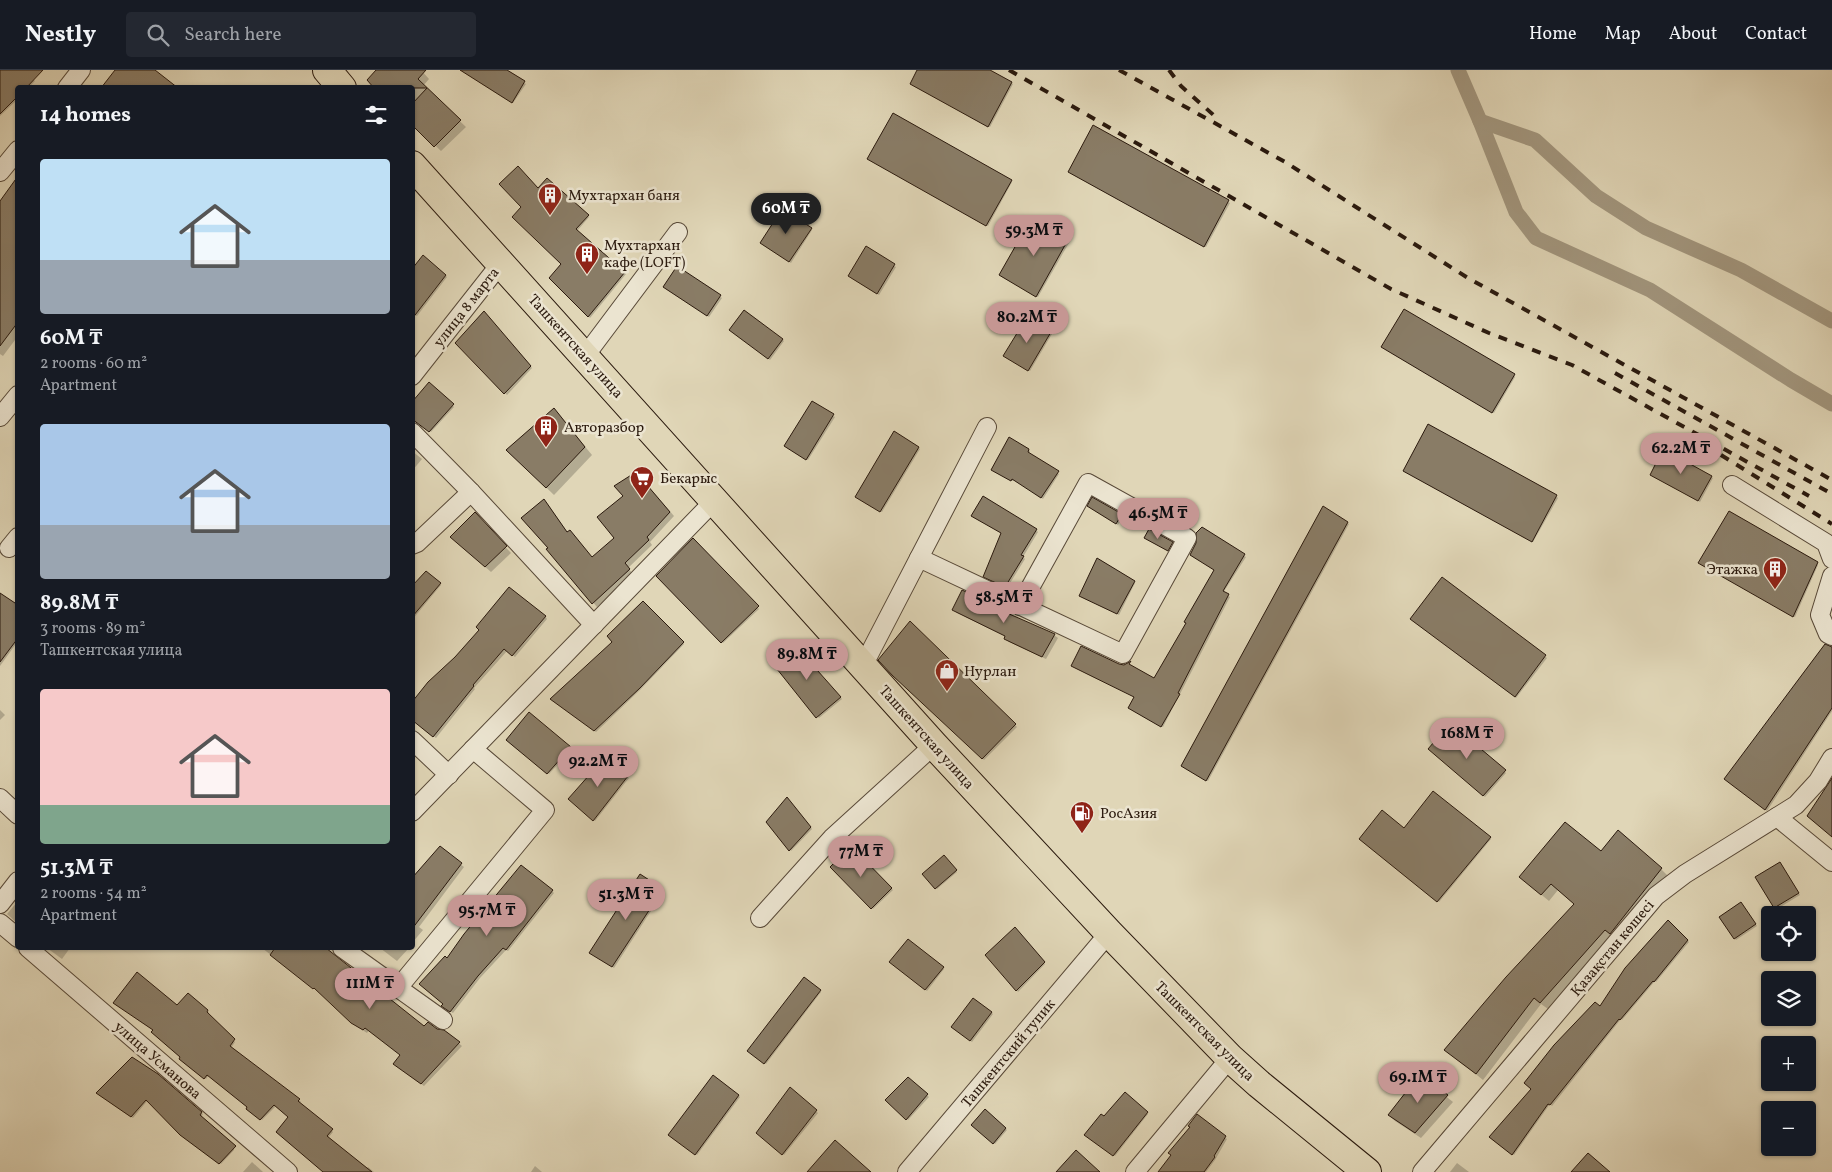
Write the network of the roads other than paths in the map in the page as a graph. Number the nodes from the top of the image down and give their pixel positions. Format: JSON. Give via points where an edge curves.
{"nodes":[{"id":1,"x":81,"y":70,"type":"edge"},
{"id":2,"x":327,"y":70,"type":"edge"},
{"id":3,"x":69,"y":85,"type":"edge"},
{"id":4,"x":340,"y":85,"type":"edge"},
{"id":5,"x":15,"y":154,"type":"edge"},
{"id":6,"x":415,"y":168,"type":"edge"},
{"id":7,"x":0,"y":172,"type":"edge"},
{"id":8,"x":678,"y":232,"type":"dead end"},
{"id":9,"x":501,"y":263,"type":"junction"},
{"id":10,"x":585,"y":356,"type":"junction"},
{"id":11,"x":415,"y":372,"type":"edge"},
{"id":12,"x":15,"y":399,"type":"edge"},
{"id":13,"x":0,"y":417,"type":"edge"},
{"id":14,"x":987,"y":427,"type":"dead end"},
{"id":15,"x":415,"y":435,"type":"edge"},
{"id":16,"x":1732,"y":485,"type":"dead end"},
{"id":17,"x":471,"y":492,"type":"junction"},
{"id":18,"x":714,"y":501,"type":"junction"},
{"id":19,"x":415,"y":544,"type":"edge"},
{"id":20,"x":919,"y":558,"type":"junction"},
{"id":21,"x":1832,"y":559,"type":"edge"},
{"id":22,"x":1832,"y":576,"type":"edge"},
{"id":23,"x":1020,"y":606,"type":"junction"},
{"id":24,"x":594,"y":625,"type":"junction"},
{"id":25,"x":1832,"y":636,"type":"edge"},
{"id":26,"x":863,"y":666,"type":"junction"},
{"id":27,"x":415,"y":743,"type":"edge"},
{"id":28,"x":934,"y":745,"type":"junction"},
{"id":29,"x":473,"y":750,"type":"junction"},
{"id":30,"x":1832,"y":758,"type":"edge"},
{"id":31,"x":449,"y":774,"type":"junction"},
{"id":32,"x":0,"y":798,"type":"edge"},
{"id":33,"x":415,"y":809,"type":"edge"},
{"id":34,"x":15,"y":812,"type":"edge"},
{"id":35,"x":1777,"y":817,"type":"junction"},
{"id":36,"x":1832,"y":862,"type":"edge"},
{"id":37,"x":15,"y":885,"type":"edge"},
{"id":38,"x":0,"y":904,"type":"edge"},
{"id":39,"x":760,"y":918,"type":"dead end"},
{"id":40,"x":0,"y":923,"type":"edge"},
{"id":41,"x":1109,"y":933,"type":"junction"},
{"id":42,"x":15,"y":936,"type":"edge"},
{"id":43,"x":30,"y":950,"type":"edge"},
{"id":44,"x":345,"y":950,"type":"edge"},
{"id":45,"x":398,"y":988,"type":"junction"},
{"id":46,"x":442,"y":1020,"type":"dead end"},
{"id":47,"x":1230,"y":1058,"type":"junction"},
{"id":48,"x":288,"y":1172,"type":"edge"},
{"id":49,"x":907,"y":1172,"type":"edge"},
{"id":50,"x":1134,"y":1172,"type":"edge"},
{"id":51,"x":1367,"y":1172,"type":"edge"},
{"id":52,"x":1422,"y":1172,"type":"edge"}],
"edges":[{"from":1,"to":3,"type":"street"},
{"from":2,"to":4,"type":"main road"},
{"from":5,"to":7,"type":"street"},
{"from":6,"to":9,"type":"main road","name":"Ташкентская улица"},
{"from":8,"to":10,"type":"street"},
{"from":9,"to":10,"type":"main road","name":"Ташкентская улица"},
{"from":9,"to":11,"type":"street","name":"улица 8 марта"},
{"from":10,"to":18,"type":"main road","name":"Ташкентская улица"},
{"from":12,"to":13,"type":"street"},
{"from":14,"to":20,"type":"street"},
{"from":15,"to":17,"type":"street"},
{"from":16,"to":21,"type":"street","via":[[1826,543]]},
{"from":17,"to":19,"type":"street"},
{"from":17,"to":24,"type":"street"},
{"from":18,"to":24,"type":"street"},
{"from":18,"to":26,"type":"main road","name":"Ташкентская улица"},
{"from":20,"to":23,"type":"street"},
{"from":20,"to":26,"type":"street"},
{"from":22,"to":25,"type":"street","via":[[1820,615]]},
{"from":23,"to":23,"type":"street","via":[[1123,654],[1187,538],[1088,483]]},
{"from":24,"to":29,"type":"street"},
{"from":26,"to":28,"type":"main road","name":"Ташкентская улица"},
{"from":27,"to":31,"type":"street"},
{"from":28,"to":39,"type":"street","via":[[832,838]]},
{"from":28,"to":41,"type":"main road","name":"Ташкентская улица"},
{"from":29,"to":31,"type":"street"},
{"from":29,"to":45,"type":"street","via":[[545,810]]},
{"from":30,"to":35,"type":"street","name":"Қазақстан көшесі","via":[[1818,781],[1796,805]]},
{"from":31,"to":33,"type":"street"},
{"from":32,"to":34,"type":"street"},
{"from":35,"to":36,"type":"street"},
{"from":35,"to":52,"type":"street","name":"Қазақстан көшесі","via":[[1685,874],[1656,896]]},
{"from":37,"to":38,"type":"street"},
{"from":40,"to":42,"type":"street"},
{"from":41,"to":47,"type":"main road","name":"Ташкентская улица"},
{"from":41,"to":49,"type":"street","name":"Ташкентский тупик"},
{"from":43,"to":48,"type":"street","name":"улица Усманова"},
{"from":44,"to":45,"type":"street"},
{"from":45,"to":46,"type":"street"},
{"from":47,"to":50,"type":"street"},
{"from":47,"to":51,"type":"main road","name":"Ташкентская улица"}]}
